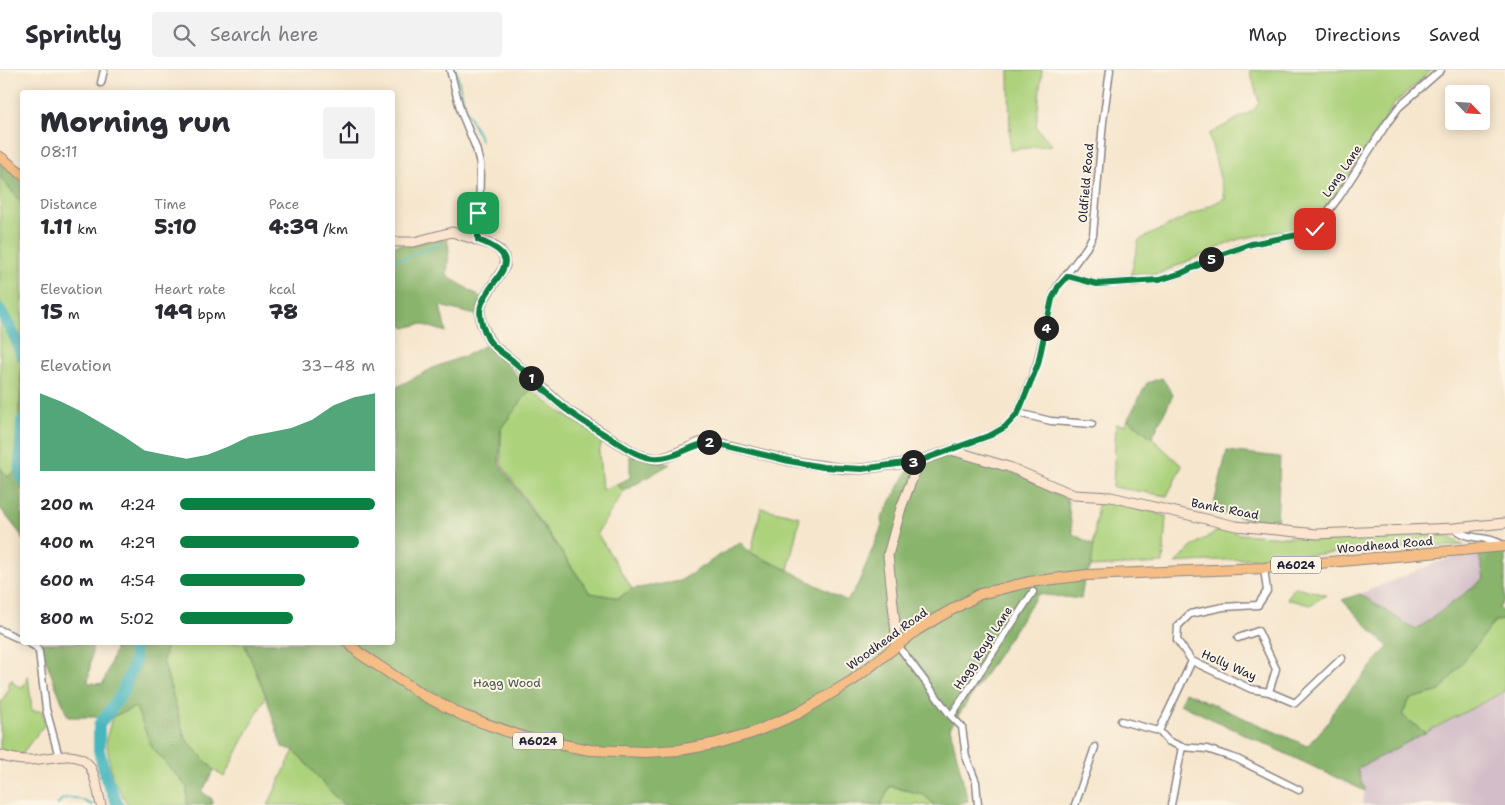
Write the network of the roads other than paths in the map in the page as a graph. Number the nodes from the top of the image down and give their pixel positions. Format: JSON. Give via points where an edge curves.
{"nodes":[{"id":1,"x":104,"y":70,"type":"edge"},
{"id":2,"x":450,"y":70,"type":"edge"},
{"id":3,"x":1110,"y":70,"type":"edge"},
{"id":4,"x":1441,"y":70,"type":"edge"},
{"id":5,"x":101,"y":83,"type":"dead end"},
{"id":6,"x":0,"y":157,"type":"edge"},
{"id":7,"x":20,"y":172,"type":"edge"},
{"id":8,"x":478,"y":240,"type":"junction"},
{"id":9,"x":395,"y":242,"type":"edge"},
{"id":10,"x":1068,"y":276,"type":"junction"},
{"id":11,"x":1018,"y":413,"type":"junction"},
{"id":12,"x":1092,"y":424,"type":"dead end"},
{"id":13,"x":951,"y":450,"type":"junction"},
{"id":14,"x":919,"y":461,"type":"junction"},
{"id":15,"x":1505,"y":523,"type":"edge"},
{"id":16,"x":1454,"y":528,"type":"junction"},
{"id":17,"x":1505,"y":546,"type":"edge"},
{"id":18,"x":1264,"y":568,"type":"junction"},
{"id":19,"x":1033,"y":592,"type":"dead end"},
{"id":20,"x":0,"y":630,"type":"edge"},
{"id":21,"x":1238,"y":638,"type":"dead end"},
{"id":22,"x":20,"y":639,"type":"edge"},
{"id":23,"x":898,"y":644,"type":"junction"},
{"id":24,"x":32,"y":645,"type":"edge"},
{"id":25,"x":351,"y":645,"type":"edge"},
{"id":26,"x":1342,"y":658,"type":"dead end"},
{"id":27,"x":1192,"y":661,"type":"junction"},
{"id":28,"x":1269,"y":692,"type":"junction"},
{"id":29,"x":951,"y":716,"type":"junction"},
{"id":30,"x":1121,"y":720,"type":"dead end"},
{"id":31,"x":1159,"y":731,"type":"junction"},
{"id":32,"x":1095,"y":747,"type":"dead end"},
{"id":33,"x":1182,"y":747,"type":"junction"},
{"id":34,"x":0,"y":755,"type":"edge"},
{"id":35,"x":59,"y":757,"type":"junction"},
{"id":36,"x":1300,"y":790,"type":"dead end"},
{"id":37,"x":101,"y":805,"type":"edge"},
{"id":38,"x":978,"y":805,"type":"edge"},
{"id":39,"x":1075,"y":805,"type":"edge"},
{"id":40,"x":1171,"y":805,"type":"edge"}],
"edges":[{"from":1,"to":5,"type":"street"},
{"from":2,"to":8,"type":"street","via":[[460,112],[480,164]]},
{"from":3,"to":10,"type":"street","name":"Oldfield Road","via":[[1092,235],[1088,247]]},
{"from":4,"to":10,"type":"street","name":"Long Lane","via":[[1399,107],[1339,197],[1315,229],[1308,233],[1251,244],[1159,280],[1097,284]]},
{"from":6,"to":7,"type":"main road"},
{"from":8,"to":9,"type":"street","via":[[452,232],[414,242]]},
{"from":8,"to":14,"type":"street","via":[[500,251],[505,266],[482,302],[481,322],[489,340],[568,411],[636,454],[651,458],[669,456],[699,443],[711,442],[830,468],[862,469]]},
{"from":10,"to":11,"type":"street","name":"Oldfield Road","via":[[1052,299],[1038,364]]},
{"from":11,"to":12,"type":"street","via":[[1051,421]]},
{"from":11,"to":13,"type":"street","name":"Oldfield Road","via":[[1005,427],[991,435]]},
{"from":13,"to":14,"type":"street"},
{"from":13,"to":16,"type":"street","name":"Banks Road","via":[[1009,467],[1074,495],[1111,497],[1236,526],[1317,534]]},
{"from":14,"to":23,"type":"street","via":[[888,555]]},
{"from":15,"to":16,"type":"street","name":"Banks Road"},
{"from":16,"to":17,"type":"street","via":[[1460,534]]},
{"from":17,"to":18,"type":"main road","name":"Woodhead Road","number":"A6024"},
{"from":18,"to":23,"type":"main road","name":"Woodhead Road","number":"A6024","via":[[1087,575],[1030,582],[980,594],[916,630]]},
{"from":18,"to":27,"type":"street","name":"Holly Way","via":[[1267,591],[1258,605],[1190,614],[1178,626],[1177,640]]},
{"from":19,"to":29,"type":"street","name":"Hagg Royd Lane"},
{"from":20,"to":22,"type":"street"},
{"from":21,"to":28,"type":"street","via":[[1258,631],[1276,669]]},
{"from":23,"to":25,"type":"main road","name":"Woodhead Road","number":"A6024","via":[[853,680],[799,713],[752,733],[713,744],[646,752],[590,750],[526,738],[464,716],[423,695]]},
{"from":23,"to":29,"type":"street"},
{"from":24,"to":35,"type":"street","via":[[40,652],[46,709]]},
{"from":26,"to":28,"type":"street","name":"Holly Way","via":[[1295,703]]},
{"from":27,"to":28,"type":"street","name":"Holly Way","via":[[1251,689]]},
{"from":27,"to":31,"type":"street"},
{"from":29,"to":38,"type":"street","via":[[962,727],[966,758],[976,782]]},
{"from":30,"to":31,"type":"street"},
{"from":31,"to":33,"type":"street","via":[[1168,741]]},
{"from":32,"to":39,"type":"street"},
{"from":33,"to":36,"type":"street","via":[[1207,749],[1237,759]]},
{"from":33,"to":40,"type":"street"},
{"from":34,"to":35,"type":"street","via":[[26,760]]},
{"from":35,"to":37,"type":"street","via":[[74,756],[88,764]]}]}
